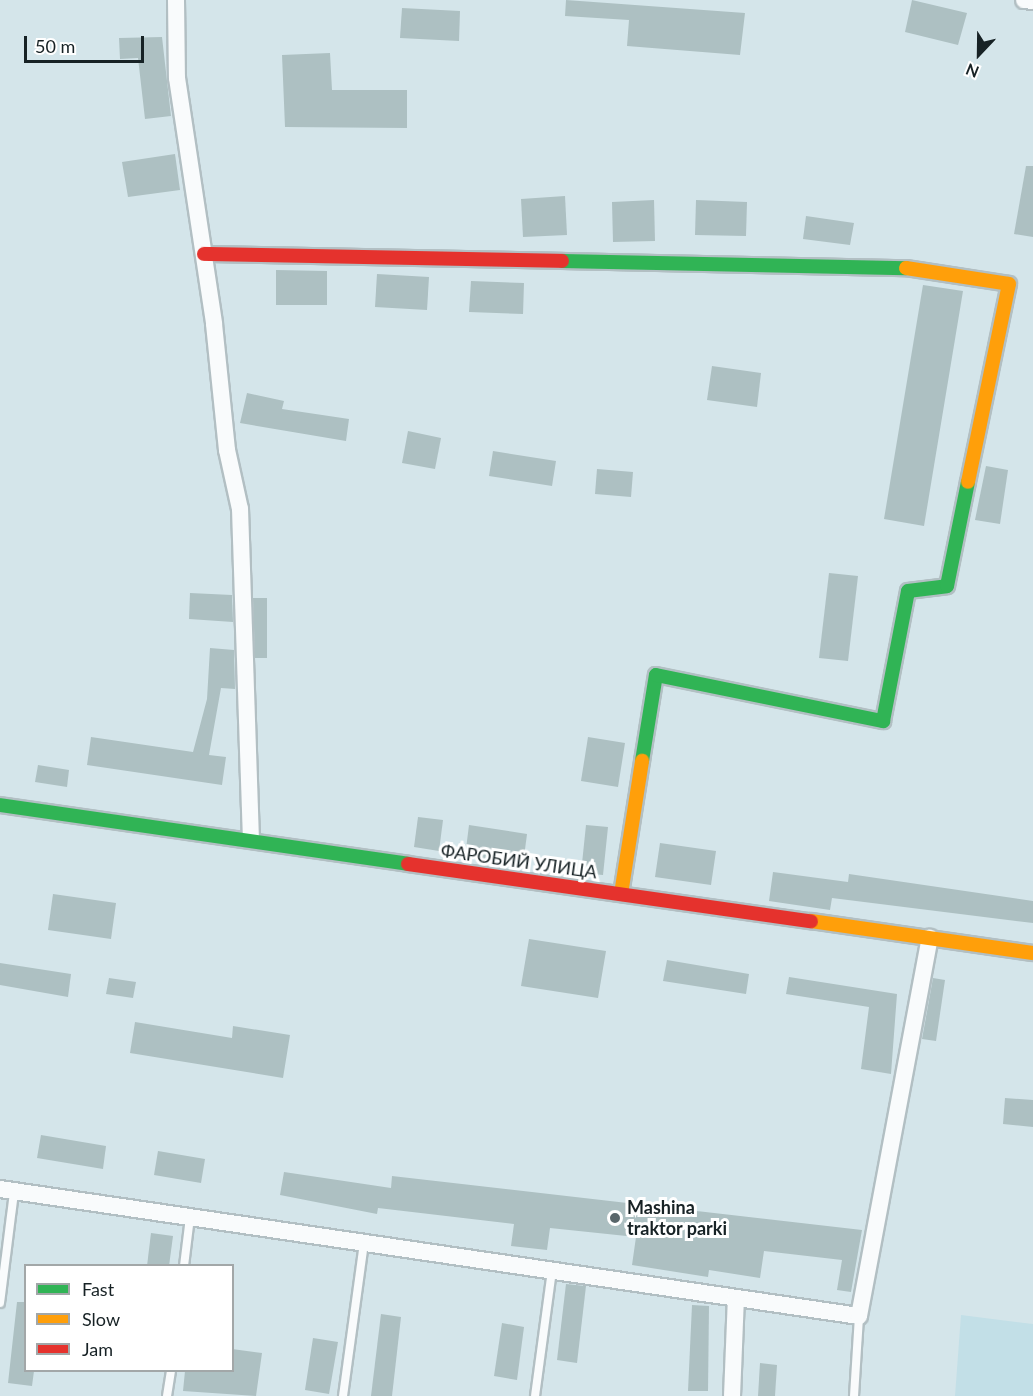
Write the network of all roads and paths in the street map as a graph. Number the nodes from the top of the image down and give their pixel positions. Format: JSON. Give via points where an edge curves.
{"nodes":[{"id":1,"x":176,"y":0,"type":"edge"},
{"id":2,"x":1024,"y":0,"type":"edge"},
{"id":3,"x":1033,"y":1,"type":"edge"},
{"id":4,"x":204,"y":255,"type":"junction"},
{"id":5,"x":0,"y":805,"type":"edge"},
{"id":6,"x":251,"y":840,"type":"junction"},
{"id":7,"x":621,"y":894,"type":"junction"},
{"id":8,"x":930,"y":938,"type":"junction"},
{"id":9,"x":1033,"y":953,"type":"edge"},
{"id":10,"x":7,"y":1191,"type":"edge"},
{"id":11,"x":190,"y":1218,"type":"junction"},
{"id":12,"x":364,"y":1243,"type":"junction"},
{"id":13,"x":184,"y":1264,"type":"edge"},
{"id":14,"x":552,"y":1271,"type":"junction"},
{"id":15,"x":736,"y":1298,"type":"junction"},
{"id":16,"x":0,"y":1303,"type":"edge"},
{"id":17,"x":859,"y":1316,"type":"junction"},
{"id":18,"x":171,"y":1372,"type":"edge"},
{"id":19,"x":167,"y":1396,"type":"edge"},
{"id":20,"x":343,"y":1396,"type":"edge"},
{"id":21,"x":535,"y":1396,"type":"edge"},
{"id":22,"x":732,"y":1396,"type":"edge"},
{"id":23,"x":854,"y":1396,"type":"edge"}],
"edges":[{"from":1,"to":4,"type":"street","via":[[177,78]]},
{"from":2,"to":3,"type":"street"},
{"from":4,"to":6,"type":"street","via":[[227,450],[240,508]]},
{"from":4,"to":7,"type":"street","via":[[900,267],[1009,284],[947,586],[908,591],[883,721],[656,675]]},
{"from":5,"to":6,"type":"street","name":"ФАРОБИЙ УЛИЦА"},
{"from":6,"to":7,"type":"street","name":"ФАРОБИЙ УЛИЦА"},
{"from":7,"to":8,"type":"street","name":"ФАРОБИЙ УЛИЦА"},
{"from":8,"to":9,"type":"street","name":"ФАРОБИЙ УЛИЦА"},
{"from":8,"to":17,"type":"street"},
{"from":10,"to":11,"type":"street"},
{"from":10,"to":16,"type":"lane"},
{"from":11,"to":12,"type":"street"},
{"from":11,"to":13,"type":"lane"},
{"from":12,"to":14,"type":"street"},
{"from":12,"to":20,"type":"lane"},
{"from":14,"to":15,"type":"street"},
{"from":14,"to":21,"type":"lane"},
{"from":15,"to":17,"type":"street"},
{"from":15,"to":22,"type":"street"},
{"from":17,"to":23,"type":"lane"},
{"from":18,"to":19,"type":"lane"}]}
